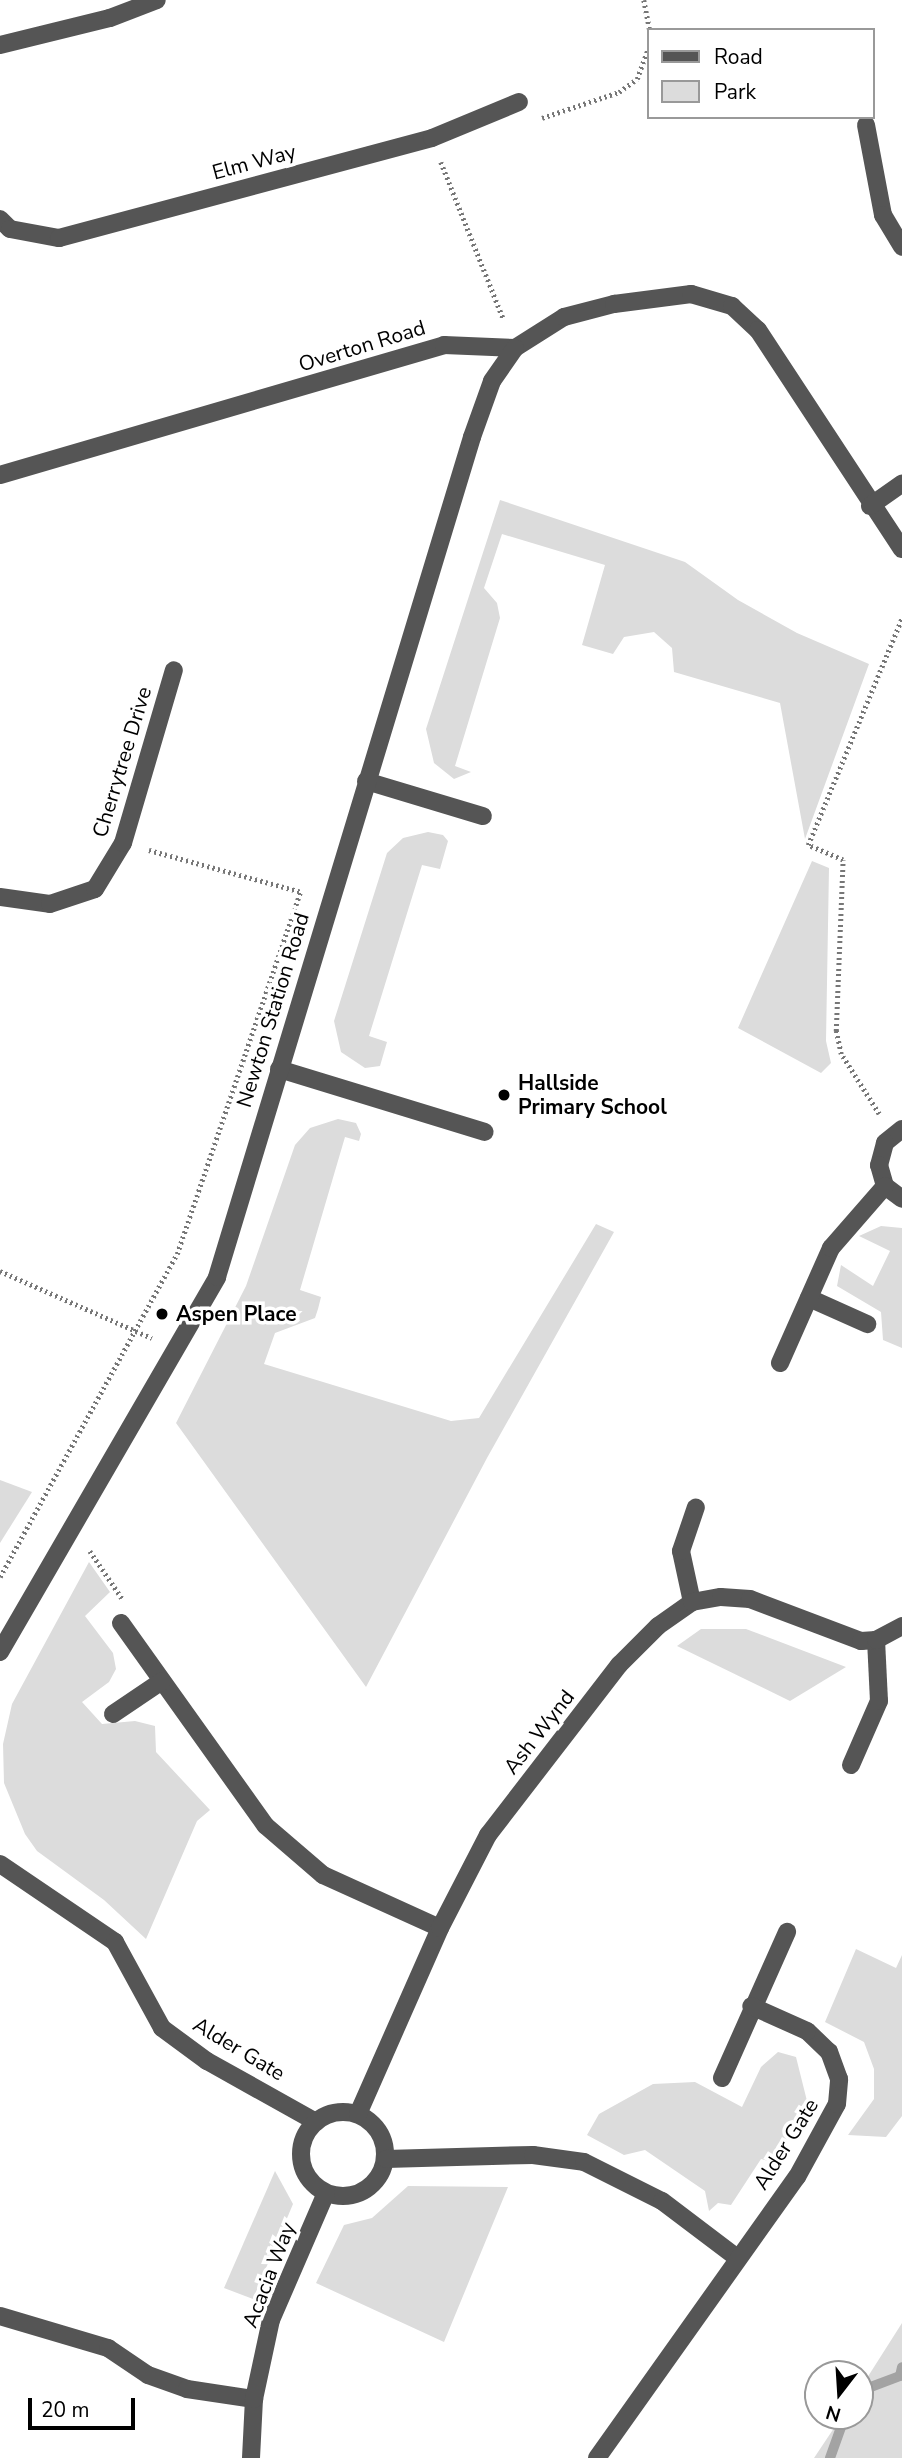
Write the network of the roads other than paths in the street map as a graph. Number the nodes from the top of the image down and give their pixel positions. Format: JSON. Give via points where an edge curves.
{"nodes":[{"id":1,"x":104,"y":0,"type":"edge"},
{"id":2,"x":157,"y":0,"type":"edge"},
{"id":3,"x":110,"y":18,"type":"junction"},
{"id":4,"x":0,"y":45,"type":"edge"},
{"id":5,"x":519,"y":102,"type":"road end"},
{"id":6,"x":866,"y":125,"type":"dead end"},
{"id":7,"x":0,"y":219,"type":"edge"},
{"id":8,"x":902,"y":247,"type":"edge"},
{"id":9,"x":515,"y":348,"type":"junction"},
{"id":10,"x":0,"y":475,"type":"edge"},
{"id":11,"x":902,"y":484,"type":"edge"},
{"id":12,"x":870,"y":506,"type":"junction"},
{"id":13,"x":902,"y":549,"type":"edge"},
{"id":14,"x":174,"y":670,"type":"dead end"},
{"id":15,"x":366,"y":781,"type":"junction"},
{"id":16,"x":483,"y":816,"type":"dead end"},
{"id":17,"x":0,"y":897,"type":"edge"},
{"id":18,"x":279,"y":1069,"type":"junction"},
{"id":19,"x":485,"y":1132,"type":"dead end"},
{"id":20,"x":897,"y":1132,"type":"edge"},
{"id":21,"x":885,"y":1186,"type":"junction"},
{"id":22,"x":902,"y":1199,"type":"edge"},
{"id":23,"x":809,"y":1298,"type":"junction"},
{"id":24,"x":867,"y":1324,"type":"dead end"},
{"id":25,"x":780,"y":1363,"type":"dead end"},
{"id":26,"x":696,"y":1507,"type":"dead end"},
{"id":27,"x":692,"y":1602,"type":"junction"},
{"id":28,"x":121,"y":1623,"type":"road end"},
{"id":29,"x":902,"y":1626,"type":"edge"},
{"id":30,"x":876,"y":1640,"type":"junction"},
{"id":31,"x":0,"y":1652,"type":"edge"},
{"id":32,"x":162,"y":1681,"type":"junction"},
{"id":33,"x":113,"y":1714,"type":"dead end"},
{"id":34,"x":850,"y":1765,"type":"dead end"},
{"id":35,"x":0,"y":1864,"type":"edge"},
{"id":36,"x":440,"y":1928,"type":"junction"},
{"id":37,"x":787,"y":1932,"type":"dead end"},
{"id":38,"x":751,"y":2006,"type":"junction"},
{"id":39,"x":722,"y":2078,"type":"dead end"},
{"id":40,"x":358,"y":2114,"type":"junction"},
{"id":41,"x":316,"y":2122,"type":"junction"},
{"id":42,"x":386,"y":2159,"type":"junction"},
{"id":43,"x":326,"y":2193,"type":"junction"},
{"id":44,"x":736,"y":2257,"type":"junction"},
{"id":45,"x":0,"y":2316,"type":"edge"},
{"id":46,"x":254,"y":2399,"type":"junction"},
{"id":47,"x":251,"y":2458,"type":"edge"},
{"id":48,"x":597,"y":2458,"type":"edge"}],
"edges":[{"from":1,"to":3,"type":"street"},
{"from":2,"to":3,"type":"street"},
{"from":3,"to":4,"type":"street"},
{"from":5,"to":7,"type":"street","name":"Elm Way","via":[[432,138],[59,238],[10,229]]},
{"from":6,"to":8,"type":"street","via":[[883,215]]},
{"from":9,"to":10,"type":"street","name":"Overton Road","via":[[444,345]]},
{"from":9,"to":12,"type":"street","via":[[564,317],[614,304],[691,295],[732,306],[758,330]]},
{"from":9,"to":15,"type":"street","name":"Newton Station Road","via":[[492,381],[472,437]]},
{"from":11,"to":12,"type":"street"},
{"from":12,"to":13,"type":"street"},
{"from":14,"to":17,"type":"street","name":"Cherrytree Drive","via":[[123,843],[95,889],[50,904]]},
{"from":15,"to":16,"type":"street"},
{"from":15,"to":18,"type":"street","name":"Newton Station Road"},
{"from":18,"to":19,"type":"street"},
{"from":18,"to":31,"type":"street","name":"Newton Station Road","via":[[216,1277]]},
{"from":20,"to":21,"type":"street","via":[[880,1154]]},
{"from":21,"to":22,"type":"street"},
{"from":21,"to":23,"type":"street","via":[[831,1248]]},
{"from":23,"to":24,"type":"street"},
{"from":23,"to":25,"type":"street"},
{"from":26,"to":27,"type":"street","via":[[681,1551]]},
{"from":27,"to":30,"type":"street","name":"Ash Wynd","via":[[721,1597],[750,1600],[842,1636]]},
{"from":27,"to":36,"type":"street","name":"Ash Wynd","via":[[648,1635],[578,1718],[488,1835]]},
{"from":28,"to":32,"type":"street"},
{"from":29,"to":30,"type":"street"},
{"from":30,"to":34,"type":"street","via":[[878,1701]]},
{"from":32,"to":33,"type":"street"},
{"from":32,"to":36,"type":"street","via":[[266,1826],[323,1875]]},
{"from":35,"to":41,"type":"street","name":"Alder Gate","via":[[115,1942],[162,2028],[207,2061]]},
{"from":36,"to":40,"type":"street","name":"Ash Wynd"},
{"from":37,"to":38,"type":"street"},
{"from":38,"to":39,"type":"street"},
{"from":38,"to":44,"type":"street","name":"Alder Gate","via":[[807,2031],[829,2052],[839,2079],[837,2104],[797,2177]]},
{"from":40,"to":41,"type":"street","via":[[337,2112]]},
{"from":40,"to":42,"type":"street","via":[[379,2132]]},
{"from":41,"to":43,"type":"street","via":[[305,2139],[302,2160],[306,2173]]},
{"from":42,"to":43,"type":"street","via":[[381,2174],[364,2190],[341,2196]]},
{"from":42,"to":44,"type":"street","via":[[533,2155],[584,2162],[662,2201]]},
{"from":43,"to":46,"type":"street","name":"Acacia Way","via":[[271,2320]]},
{"from":44,"to":48,"type":"street","name":"Alder Gate"},
{"from":45,"to":46,"type":"street","via":[[108,2348],[148,2375],[187,2389]]},
{"from":46,"to":47,"type":"street","name":"Acacia Way"}]}
